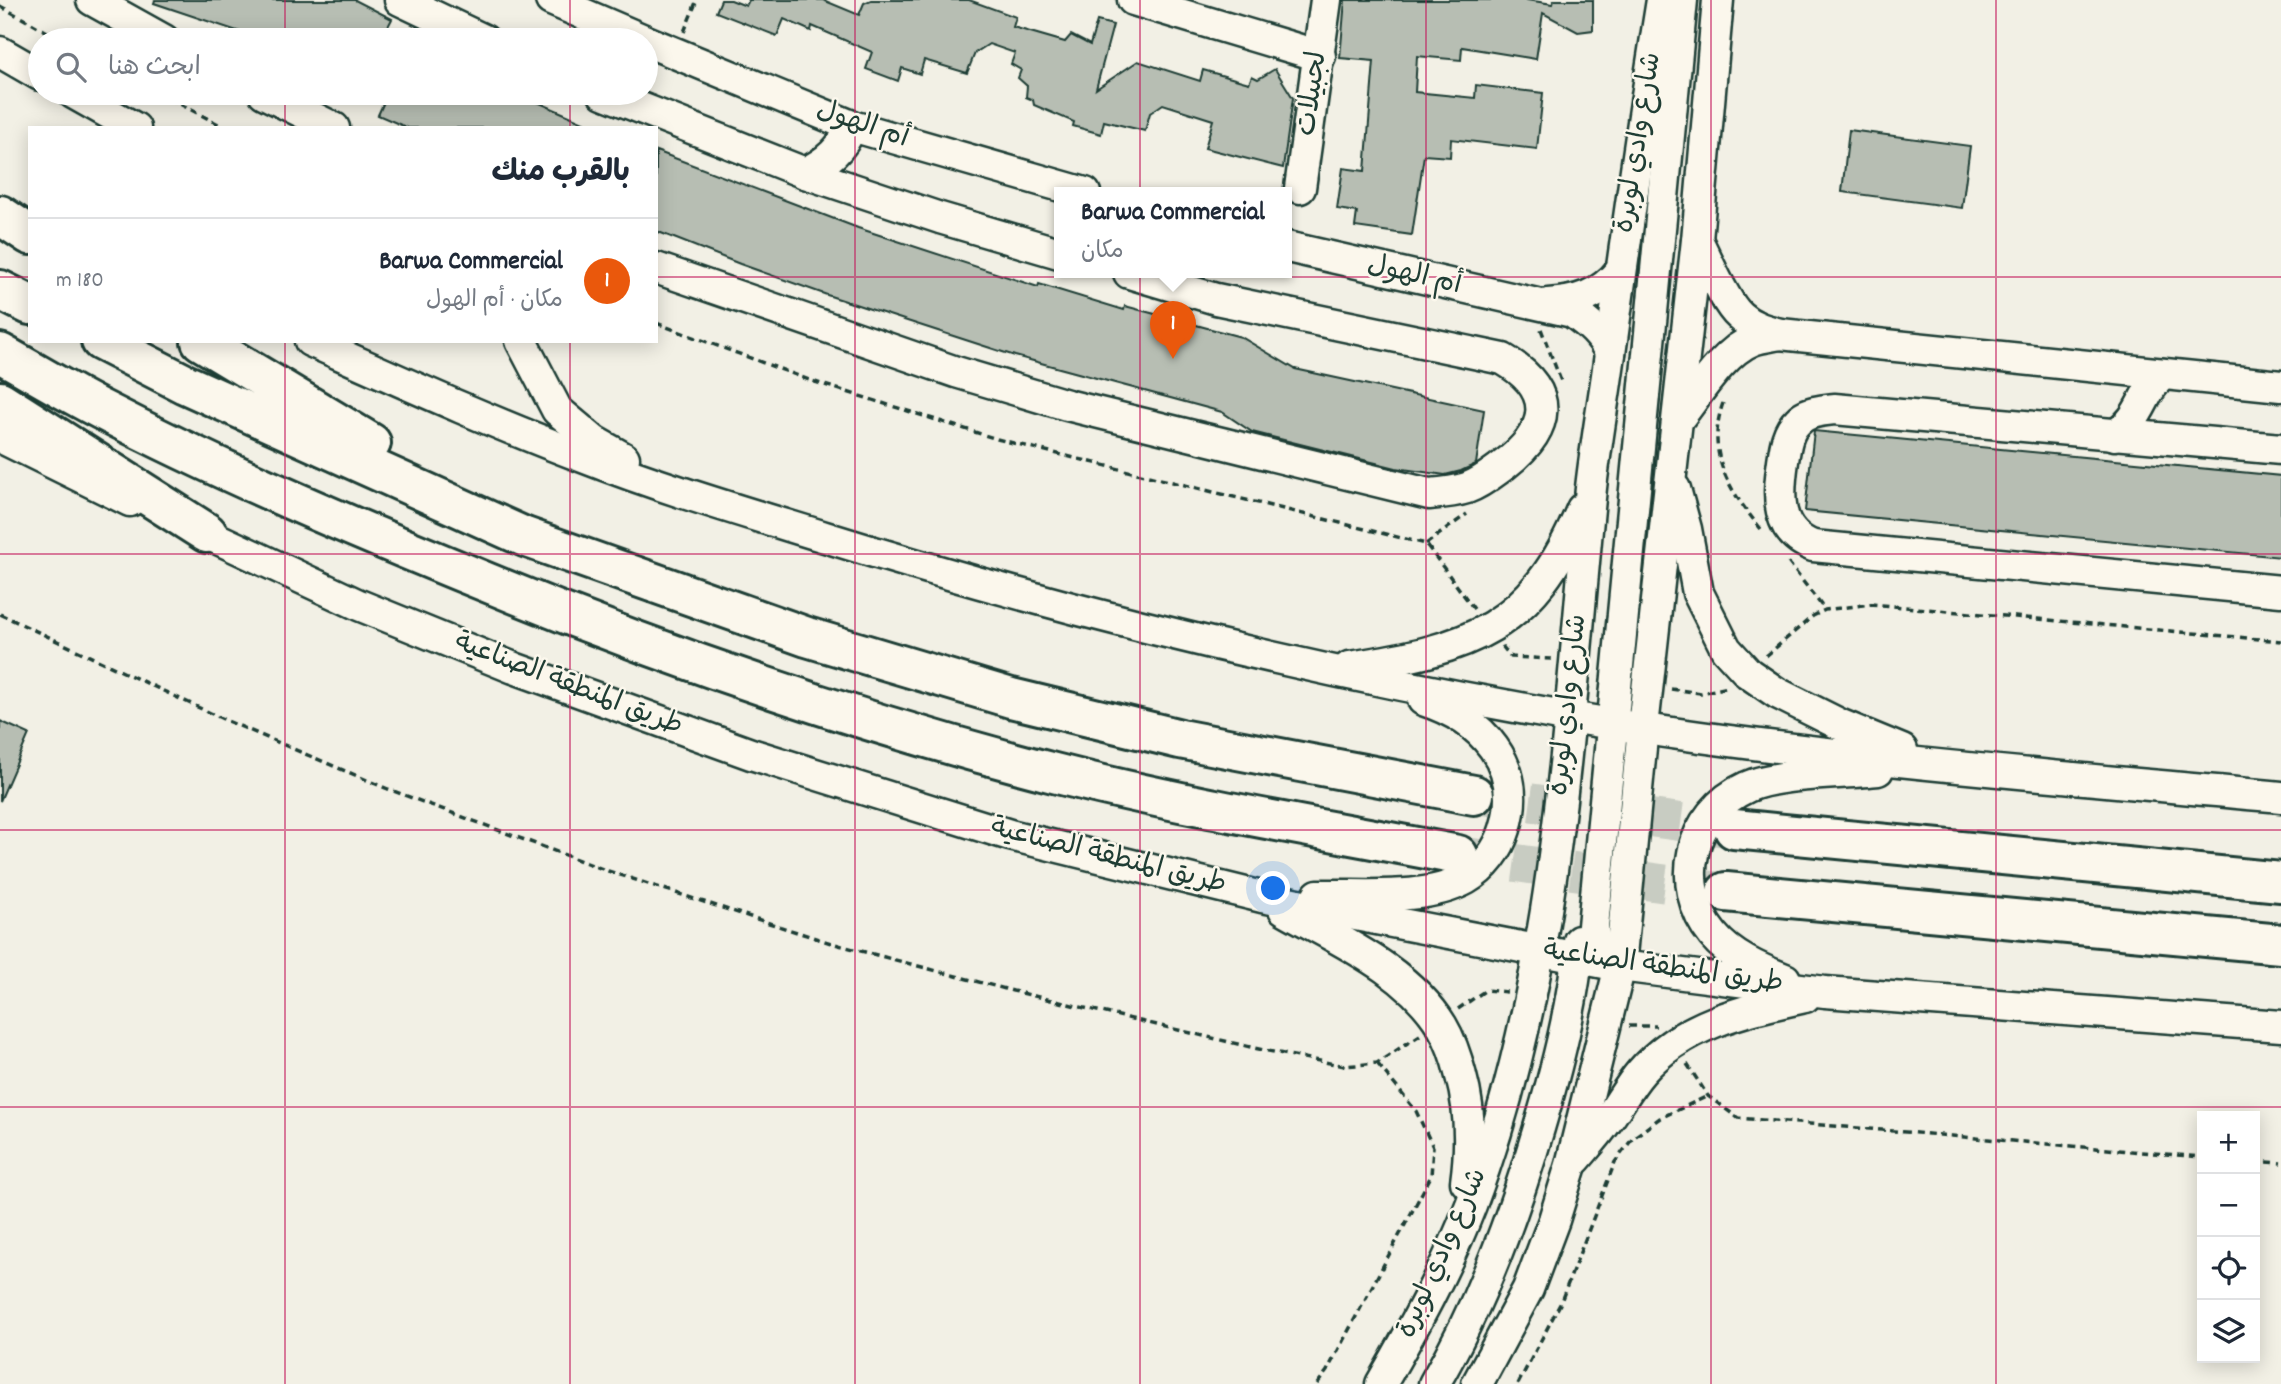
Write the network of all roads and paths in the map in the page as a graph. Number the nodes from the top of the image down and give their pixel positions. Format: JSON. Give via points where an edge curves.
{"nodes":[{"id":1,"x":92,"y":0,"type":"edge"},
{"id":2,"x":400,"y":0,"type":"edge"},
{"id":3,"x":551,"y":0,"type":"edge"},
{"id":4,"x":697,"y":0,"type":"edge"},
{"id":5,"x":1133,"y":0,"type":"edge"},
{"id":6,"x":1326,"y":0,"type":"edge"},
{"id":7,"x":1662,"y":0,"type":"edge"},
{"id":8,"x":1682,"y":0,"type":"edge"},
{"id":9,"x":1718,"y":0,"type":"edge"},
{"id":10,"x":0,"y":6,"type":"edge"},
{"id":11,"x":40,"y":28,"type":"edge"},
{"id":12,"x":142,"y":28,"type":"edge"},
{"id":13,"x":459,"y":28,"type":"edge"},
{"id":14,"x":615,"y":28,"type":"edge"},
{"id":15,"x":658,"y":47,"type":"edge"},
{"id":16,"x":0,"y":52,"type":"edge"},
{"id":17,"x":675,"y":54,"type":"junction"},
{"id":18,"x":1320,"y":56,"type":"junction"},
{"id":19,"x":28,"y":68,"type":"edge"},
{"id":20,"x":94,"y":105,"type":"edge"},
{"id":21,"x":182,"y":105,"type":"edge"},
{"id":22,"x":288,"y":105,"type":"edge"},
{"id":23,"x":633,"y":105,"type":"edge"},
{"id":24,"x":131,"y":126,"type":"edge"},
{"id":25,"x":222,"y":126,"type":"edge"},
{"id":26,"x":330,"y":126,"type":"edge"},
{"id":27,"x":852,"y":126,"type":"junction"},
{"id":28,"x":805,"y":173,"type":"junction"},
{"id":29,"x":1064,"y":187,"type":"edge"},
{"id":30,"x":1300,"y":188,"type":"dead end"},
{"id":31,"x":0,"y":196,"type":"edge"},
{"id":32,"x":28,"y":211,"type":"edge"},
{"id":33,"x":0,"y":215,"type":"edge"},
{"id":34,"x":28,"y":233,"type":"edge"},
{"id":35,"x":1697,"y":240,"type":"junction"},
{"id":36,"x":1292,"y":248,"type":"edge"},
{"id":37,"x":1054,"y":252,"type":"edge"},
{"id":38,"x":658,"y":269,"type":"edge"},
{"id":39,"x":1620,"y":271,"type":"junction"},
{"id":40,"x":1160,"y":278,"type":"edge"},
{"id":41,"x":1209,"y":286,"type":"edge"},
{"id":42,"x":0,"y":290,"type":"edge"},
{"id":43,"x":28,"y":305,"type":"edge"},
{"id":44,"x":1541,"y":305,"type":"junction"},
{"id":45,"x":658,"y":324,"type":"edge"},
{"id":46,"x":1780,"y":334,"type":"junction"},
{"id":47,"x":105,"y":343,"type":"edge"},
{"id":48,"x":204,"y":343,"type":"edge"},
{"id":49,"x":315,"y":343,"type":"edge"},
{"id":50,"x":522,"y":343,"type":"edge"},
{"id":51,"x":0,"y":353,"type":"edge"},
{"id":52,"x":1610,"y":353,"type":"junction"},
{"id":53,"x":2163,"y":374,"type":"junction"},
{"id":54,"x":2281,"y":386,"type":"edge"},
{"id":55,"x":0,"y":401,"type":"edge"},
{"id":56,"x":1679,"y":418,"type":"junction"},
{"id":57,"x":2115,"y":435,"type":"junction"},
{"id":58,"x":0,"y":437,"type":"edge"},
{"id":59,"x":2281,"y":449,"type":"edge"},
{"id":60,"x":1671,"y":475,"type":"junction"},
{"id":61,"x":1591,"y":485,"type":"junction"},
{"id":62,"x":688,"y":495,"type":"junction"},
{"id":63,"x":207,"y":533,"type":"junction"},
{"id":64,"x":525,"y":537,"type":"junction"},
{"id":65,"x":2281,"y":591,"type":"edge"},
{"id":66,"x":0,"y":614,"type":"edge"},
{"id":67,"x":1489,"y":629,"type":"junction"},
{"id":68,"x":2281,"y":641,"type":"edge"},
{"id":69,"x":1576,"y":660,"type":"junction"},
{"id":70,"x":1328,"y":670,"type":"junction"},
{"id":71,"x":1748,"y":673,"type":"junction"},
{"id":72,"x":1648,"y":687,"type":"junction"},
{"id":73,"x":1570,"y":717,"type":"junction"},
{"id":74,"x":1612,"y":723,"type":"junction"},
{"id":75,"x":1643,"y":727,"type":"junction"},
{"id":76,"x":1938,"y":765,"type":"junction"},
{"id":77,"x":1474,"y":795,"type":"tunnel mouth"},
{"id":78,"x":2281,"y":797,"type":"edge"},
{"id":79,"x":1734,"y":829,"type":"tunnel mouth"},
{"id":80,"x":1458,"y":855,"type":"tunnel mouth"},
{"id":81,"x":2281,"y":882,"type":"edge"},
{"id":82,"x":1726,"y":892,"type":"tunnel mouth"},
{"id":83,"x":1262,"y":897,"type":"junction"},
{"id":84,"x":2281,"y":944,"type":"edge"},
{"id":85,"x":1540,"y":952,"type":"junction"},
{"id":86,"x":1577,"y":959,"type":"junction"},
{"id":87,"x":1620,"y":966,"type":"junction"},
{"id":88,"x":1825,"y":992,"type":"junction"},
{"id":89,"x":1531,"y":995,"type":"junction"},
{"id":90,"x":1438,"y":1022,"type":"junction"},
{"id":91,"x":1606,"y":1026,"type":"junction"},
{"id":92,"x":2281,"y":1026,"type":"edge"},
{"id":93,"x":1673,"y":1043,"type":"junction"},
{"id":94,"x":1377,"y":1063,"type":"junction"},
{"id":95,"x":1708,"y":1096,"type":"junction"},
{"id":96,"x":2197,"y":1157,"type":"edge"},
{"id":97,"x":2260,"y":1161,"type":"edge"},
{"id":98,"x":2281,"y":1163,"type":"edge"},
{"id":99,"x":1572,"y":1165,"type":"junction"},
{"id":100,"x":1445,"y":1264,"type":"junction"},
{"id":101,"x":1317,"y":1384,"type":"edge"},
{"id":102,"x":1381,"y":1384,"type":"edge"},
{"id":103,"x":1434,"y":1384,"type":"edge"},
{"id":104,"x":1477,"y":1384,"type":"edge"},
{"id":105,"x":1518,"y":1384,"type":"edge"}],
"edges":[{"from":1,"to":12,"type":"street"},
{"from":2,"to":13,"type":"street"},
{"from":3,"to":14,"type":"street","name":"أم الهول"},
{"from":4,"to":17,"type":"path"},
{"from":5,"to":18,"type":"street"},
{"from":6,"to":18,"type":"street","name":"لجبيلات"},
{"from":7,"to":39,"type":"street","name":"شارع وادي لوبرة"},
{"from":8,"to":74,"type":"street"},
{"from":9,"to":35,"type":"street"},
{"from":10,"to":11,"type":"path"},
{"from":15,"to":17,"type":"street","name":"أم الهول"},
{"from":16,"to":19,"type":"street"},
{"from":17,"to":27,"type":"street","name":"أم الهول"},
{"from":18,"to":30,"type":"street","name":"لجبيلات"},
{"from":20,"to":24,"type":"street"},
{"from":21,"to":25,"type":"path"},
{"from":22,"to":26,"type":"street"},
{"from":23,"to":28,"type":"street"},
{"from":27,"to":28,"type":"street","via":[[836,152]]},
{"from":27,"to":29,"type":"street","name":"أم الهول"},
{"from":28,"to":37,"type":"street"},
{"from":31,"to":32,"type":"street"},
{"from":33,"to":34,"type":"highway"},
{"from":35,"to":46,"type":"street","via":[[1739,315],[1756,327]]},
{"from":35,"to":56,"type":"street"},
{"from":36,"to":44,"type":"street","name":"أم الهول"},
{"from":38,"to":41,"type":"street","via":[[956,372],[1067,405],[1430,494],[1457,491],[1486,478],[1521,451],[1538,429],[1539,394],[1521,370],[1503,359]]},
{"from":39,"to":44,"type":"street","name":"أم الهول","via":[[1593,295],[1573,303]]},
{"from":39,"to":52,"type":"street","name":"شارع وادي لوبرة"},
{"from":40,"to":41,"type":"street"},
{"from":42,"to":43,"type":"highway"},
{"from":44,"to":52,"type":"street","name":"أم الهول","via":[[1572,312],[1590,324]]},
{"from":45,"to":67,"type":"path","via":[[812,381],[998,439],[1426,544]]},
{"from":46,"to":53,"type":"street"},
{"from":46,"to":56,"type":"street","via":[[1753,340],[1734,351]]},
{"from":47,"to":64,"type":"highway"},
{"from":48,"to":64,"type":"highway","via":[[432,476]]},
{"from":49,"to":62,"type":"street","via":[[490,420]]},
{"from":50,"to":62,"type":"street","via":[[557,410],[573,425]]},
{"from":51,"to":80,"type":"highway","via":[[228,472],[605,631],[759,687],[1056,773]]},
{"from":52,"to":61,"type":"street","name":"شارع وادي لوبرة"},
{"from":53,"to":54,"type":"street"},
{"from":53,"to":57,"type":"street","via":[[2150,388],[2137,416]]},
{"from":55,"to":63,"type":"highway"},
{"from":56,"to":60,"type":"street"},
{"from":57,"to":59,"type":"street"},
{"from":57,"to":65,"type":"street","via":[[1834,409],[1807,414],[1797,421],[1785,444],[1780,507],[1794,533],[1813,546]]},
{"from":58,"to":63,"type":"street","name":"طريق المنطقة الصناعية"},
{"from":60,"to":71,"type":"street","via":[[1698,593],[1726,649]]},
{"from":60,"to":72,"type":"street"},
{"from":61,"to":67,"type":"street","via":[[1562,553],[1517,610]]},
{"from":61,"to":69,"type":"street","name":"شارع وادي لوبرة"},
{"from":62,"to":70,"type":"street","via":[[907,563],[1111,619]]},
{"from":63,"to":83,"type":"street","name":"طريق المنطقة الصناعية","via":[[359,605],[514,668],[751,754],[1010,835]]},
{"from":64,"to":77,"type":"highway","via":[[807,637],[1011,698],[1180,739]]},
{"from":66,"to":94,"type":"path","via":[[212,715],[387,789],[608,871],[831,943],[1013,991],[1263,1050],[1345,1066]]},
{"from":67,"to":69,"type":"path","via":[[1511,657]]},
{"from":67,"to":70,"type":"street","via":[[1422,654]]},
{"from":68,"to":71,"type":"path","via":[[1871,604],[1813,616]]},
{"from":69,"to":73,"type":"street","name":"شارع وادي لوبرة"},
{"from":70,"to":73,"type":"street"},
{"from":70,"to":83,"type":"street","via":[[1441,706],[1481,732],[1506,768],[1508,819],[1492,857],[1447,888]]},
{"from":71,"to":72,"type":"path","via":[[1736,686],[1701,693]]},
{"from":71,"to":76,"type":"street","via":[[1806,709]]},
{"from":72,"to":75,"type":"street"},
{"from":73,"to":74,"type":"street"},
{"from":73,"to":85,"type":"street","name":"شارع وادي لوبرة"},
{"from":73,"to":86,"type":"street","via":[[1591,730],[1597,746]]},
{"from":74,"to":75,"type":"street"},
{"from":74,"to":87,"type":"street","via":[[1593,934],[1603,957]]},
{"from":75,"to":76,"type":"street"},
{"from":75,"to":87,"type":"street"},
{"from":76,"to":78,"type":"street"},
{"from":76,"to":88,"type":"street","via":[[1749,785],[1710,815],[1699,836],[1692,858],[1692,897],[1713,936],[1758,967]]},
{"from":79,"to":81,"type":"highway"},
{"from":82,"to":84,"type":"highway"},
{"from":83,"to":85,"type":"street","name":"طريق المنطقة الصناعية"},
{"from":83,"to":90,"type":"street","via":[[1379,965],[1421,999]]},
{"from":85,"to":86,"type":"street","name":"طريق المنطقة الصناعية"},
{"from":85,"to":89,"type":"street","name":"شارع وادي لوبرة"},
{"from":86,"to":87,"type":"street","name":"طريق المنطقة الصناعية"},
{"from":86,"to":103,"type":"street","via":[[1554,1078],[1520,1193],[1476,1301]]},
{"from":87,"to":88,"type":"street","name":"طريق المنطقة الصناعية"},
{"from":87,"to":91,"type":"street"},
{"from":88,"to":92,"type":"street","name":"طريق المنطقة الصناعية"},
{"from":88,"to":93,"type":"street","via":[[1739,1012]]},
{"from":89,"to":90,"type":"path","via":[[1486,990]]},
{"from":89,"to":100,"type":"street","name":"شارع وادي لوبرة","via":[[1503,1110],[1471,1207]]},
{"from":90,"to":94,"type":"path"},
{"from":90,"to":100,"type":"street","via":[[1457,1061],[1468,1103],[1470,1141],[1466,1181]]},
{"from":91,"to":93,"type":"path","via":[[1660,1026]]},
{"from":91,"to":99,"type":"street"},
{"from":93,"to":95,"type":"path"},
{"from":93,"to":99,"type":"street","via":[[1642,1070]]},
{"from":94,"to":101,"type":"path","via":[[1416,1111],[1433,1147],[1431,1176]]},
{"from":95,"to":96,"type":"path","via":[[1738,1118]]},
{"from":95,"to":105,"type":"path","via":[[1660,1118],[1633,1139],[1615,1162],[1560,1304]]},
{"from":97,"to":98,"type":"path"},
{"from":99,"to":104,"type":"street","via":[[1528,1289]]},
{"from":100,"to":102,"type":"street","name":"شارع وادي لوبرة"}]}
